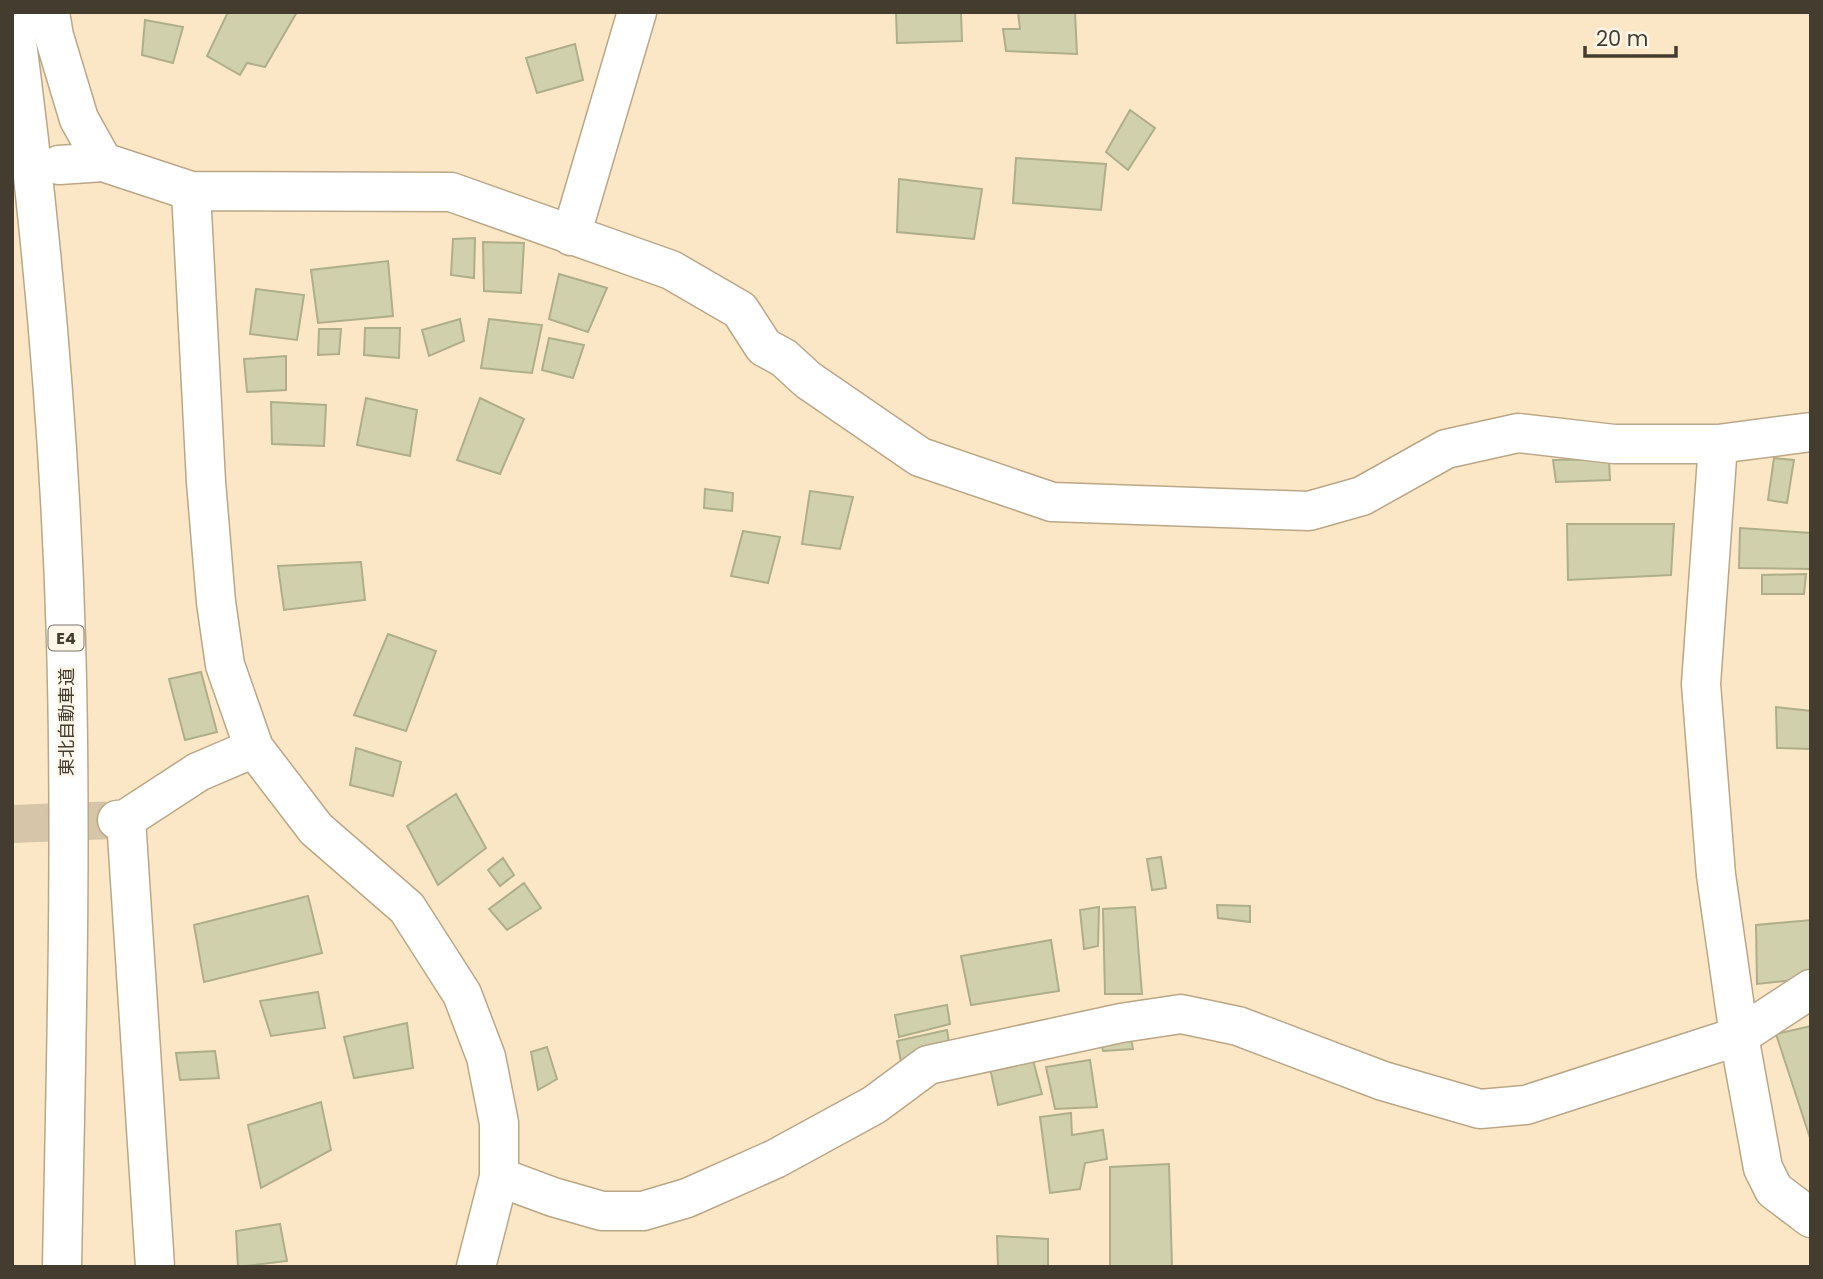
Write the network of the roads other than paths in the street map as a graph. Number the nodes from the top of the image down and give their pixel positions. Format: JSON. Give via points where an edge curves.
{"nodes":[{"id":1,"x":13,"y":12,"type":"edge"},
{"id":2,"x":50,"y":12,"type":"edge"},
{"id":3,"x":637,"y":12,"type":"edge"},
{"id":4,"x":103,"y":162,"type":"junction"},
{"id":5,"x":58,"y":165,"type":"dead end"},
{"id":6,"x":191,"y":191,"type":"junction"},
{"id":7,"x":571,"y":236,"type":"junction"},
{"id":8,"x":1811,"y":432,"type":"edge"},
{"id":9,"x":1718,"y":444,"type":"junction"},
{"id":10,"x":254,"y":748,"type":"junction"},
{"id":11,"x":1811,"y":989,"type":"edge"},
{"id":12,"x":1739,"y":1037,"type":"junction"},
{"id":13,"x":499,"y":1177,"type":"junction"},
{"id":14,"x":1811,"y":1218,"type":"edge"},
{"id":15,"x":62,"y":1267,"type":"edge"},
{"id":16,"x":155,"y":1267,"type":"edge"},
{"id":17,"x":476,"y":1267,"type":"edge"}],
"edges":[{"from":1,"to":15,"type":"main road","name":"東北自動車道","number":"E4","via":[[53,383],[66,642]]},
{"from":2,"to":4,"type":"main road","via":[[79,119]]},
{"from":3,"to":7,"type":"main road"},
{"from":4,"to":5,"type":"main road"},
{"from":4,"to":6,"type":"main road"},
{"from":6,"to":7,"type":"main road","via":[[451,192]]},
{"from":6,"to":10,"type":"main road","via":[[216,602],[225,666]]},
{"from":7,"to":9,"type":"main road","via":[[671,270],[740,310],[764,347],[919,457],[1052,502],[1310,511],[1363,496],[1446,449],[1518,433],[1614,444]]},
{"from":8,"to":9,"type":"main road"},
{"from":9,"to":12,"type":"main road","via":[[1701,684],[1716,875]]},
{"from":10,"to":13,"type":"main road","via":[[316,829],[407,908],[462,994],[486,1058],[494,1097]]},
{"from":10,"to":16,"type":"main road","via":[[198,772],[121,820]]},
{"from":11,"to":12,"type":"main road"},
{"from":12,"to":13,"type":"main road","via":[[1526,1105],[1480,1109],[1383,1081],[1238,1026],[1181,1014],[928,1065],[874,1105],[775,1159],[687,1198],[643,1211],[603,1211]]},
{"from":12,"to":14,"type":"main road","via":[[1763,1168],[1774,1191]]},
{"from":13,"to":17,"type":"main road"}]}
